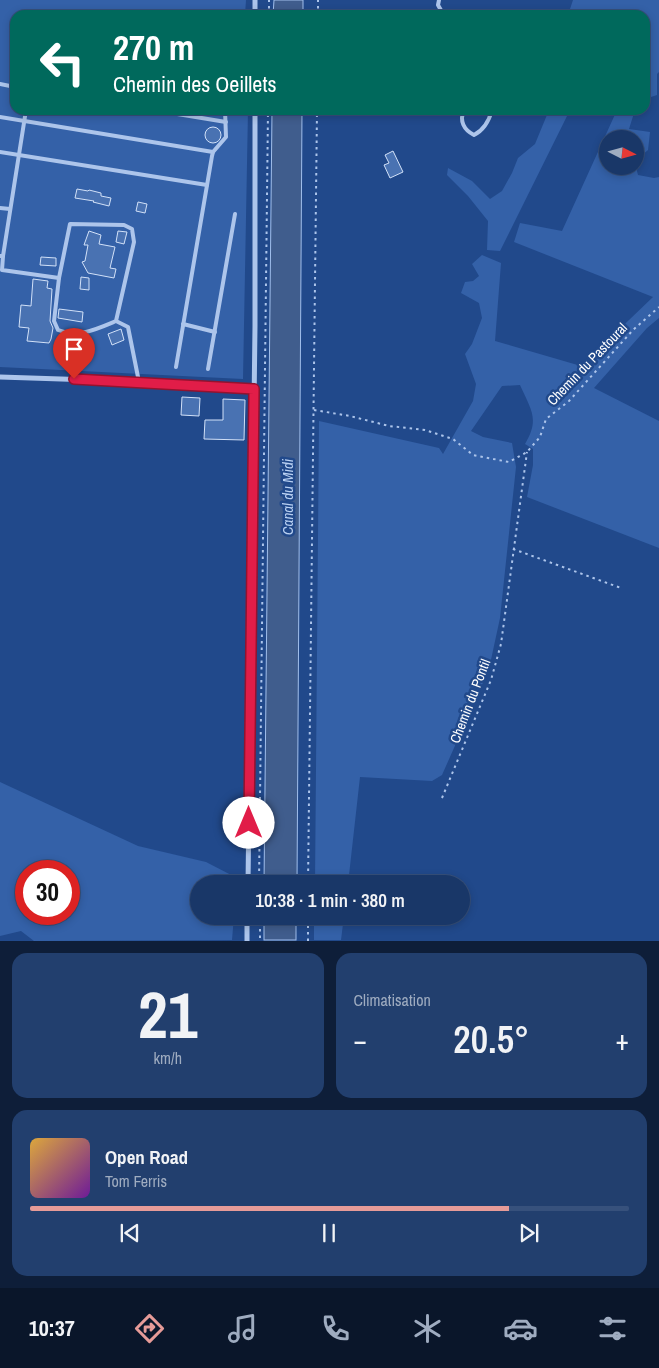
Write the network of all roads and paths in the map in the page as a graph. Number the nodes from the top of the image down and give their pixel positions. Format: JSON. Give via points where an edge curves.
{"nodes":[{"id":1,"x":25,"y":115,"type":"edge"},
{"id":2,"x":183,"y":115,"type":"edge"},
{"id":3,"x":225,"y":115,"type":"edge"},
{"id":4,"x":255,"y":115,"type":"edge"},
{"id":5,"x":268,"y":115,"type":"edge"},
{"id":6,"x":317,"y":115,"type":"edge"},
{"id":7,"x":462,"y":115,"type":"edge"},
{"id":8,"x":491,"y":115,"type":"edge"},
{"id":9,"x":0,"y":118,"type":"edge"},
{"id":10,"x":24,"y":121,"type":"junction"},
{"id":11,"x":226,"y":122,"type":"junction"},
{"id":12,"x":0,"y":152,"type":"edge"},
{"id":13,"x":213,"y":152,"type":"junction"},
{"id":14,"x":18,"y":155,"type":"junction"},
{"id":15,"x":207,"y":185,"type":"junction"},
{"id":16,"x":0,"y":208,"type":"edge"},
{"id":17,"x":10,"y":209,"type":"junction"},
{"id":18,"x":235,"y":214,"type":"dead end"},
{"id":19,"x":1,"y":256,"type":"edge"},
{"id":20,"x":59,"y":278,"type":"junction"},
{"id":21,"x":659,"y":307,"type":"edge"},
{"id":22,"x":116,"y":321,"type":"junction"},
{"id":23,"x":183,"y":324,"type":"junction"},
{"id":24,"x":215,"y":332,"type":"junction"},
{"id":25,"x":176,"y":368,"type":"dead end"},
{"id":26,"x":208,"y":369,"type":"dead end"},
{"id":27,"x":0,"y":377,"type":"edge"},
{"id":28,"x":139,"y":382,"type":"junction"},
{"id":29,"x":254,"y":389,"type":"junction"},
{"id":30,"x":314,"y":410,"type":"junction"},
{"id":31,"x":527,"y":452,"type":"junction"},
{"id":32,"x":513,"y":549,"type":"junction"},
{"id":33,"x":621,"y":588,"type":"dead end"},
{"id":34,"x":442,"y":798,"type":"dead end"},
{"id":35,"x":248,"y":875,"type":"edge"},
{"id":36,"x":260,"y":875,"type":"edge"},
{"id":37,"x":308,"y":875,"type":"edge"},
{"id":38,"x":247,"y":925,"type":"edge"},
{"id":39,"x":260,"y":925,"type":"edge"},
{"id":40,"x":308,"y":925,"type":"edge"},
{"id":41,"x":247,"y":940,"type":"edge"},
{"id":42,"x":260,"y":940,"type":"edge"},
{"id":43,"x":308,"y":940,"type":"edge"}],
"edges":[{"from":1,"to":10,"type":"lane"},
{"from":2,"to":11,"type":"lane"},
{"from":3,"to":11,"type":"lane"},
{"from":4,"to":29,"type":"street"},
{"from":5,"to":36,"type":"path"},
{"from":6,"to":30,"type":"path"},
{"from":7,"to":8,"type":"lane","via":[[466,132],[474,135],[481,131]]},
{"from":9,"to":10,"type":"lane"},
{"from":10,"to":13,"type":"lane"},
{"from":10,"to":14,"type":"lane"},
{"from":11,"to":13,"type":"lane","via":[[226,137]]},
{"from":12,"to":14,"type":"lane"},
{"from":13,"to":15,"type":"lane"},
{"from":14,"to":15,"type":"lane"},
{"from":14,"to":17,"type":"lane"},
{"from":15,"to":23,"type":"lane"},
{"from":16,"to":17,"type":"lane"},
{"from":17,"to":19,"type":"lane"},
{"from":18,"to":24,"type":"lane"},
{"from":19,"to":20,"type":"lane","via":[[2,270]]},
{"from":20,"to":22,"type":"lane","via":[[54,321],[58,330],[89,332]]},
{"from":20,"to":22,"type":"lane","via":[[70,224],[124,225],[132,229],[134,242]]},
{"from":21,"to":31,"type":"path","name":"Chemin du Pastoural","via":[[633,330],[569,401],[546,419],[540,437]]},
{"from":22,"to":28,"type":"lane","via":[[128,327]]},
{"from":23,"to":24,"type":"lane"},
{"from":23,"to":25,"type":"lane"},
{"from":24,"to":26,"type":"lane"},
{"from":27,"to":28,"type":"street"},
{"from":28,"to":29,"type":"street"},
{"from":29,"to":35,"type":"street"},
{"from":30,"to":31,"type":"path","via":[[425,430],[453,439],[473,455],[509,462]]},
{"from":30,"to":37,"type":"path"},
{"from":31,"to":32,"type":"path","name":"Chemin du Pontil"},
{"from":32,"to":33,"type":"path"},
{"from":32,"to":34,"type":"path","name":"Chemin du Pontil","via":[[501,644],[491,680]]},
{"from":38,"to":41,"type":"street"},
{"from":39,"to":42,"type":"path"},
{"from":40,"to":43,"type":"path"}]}
